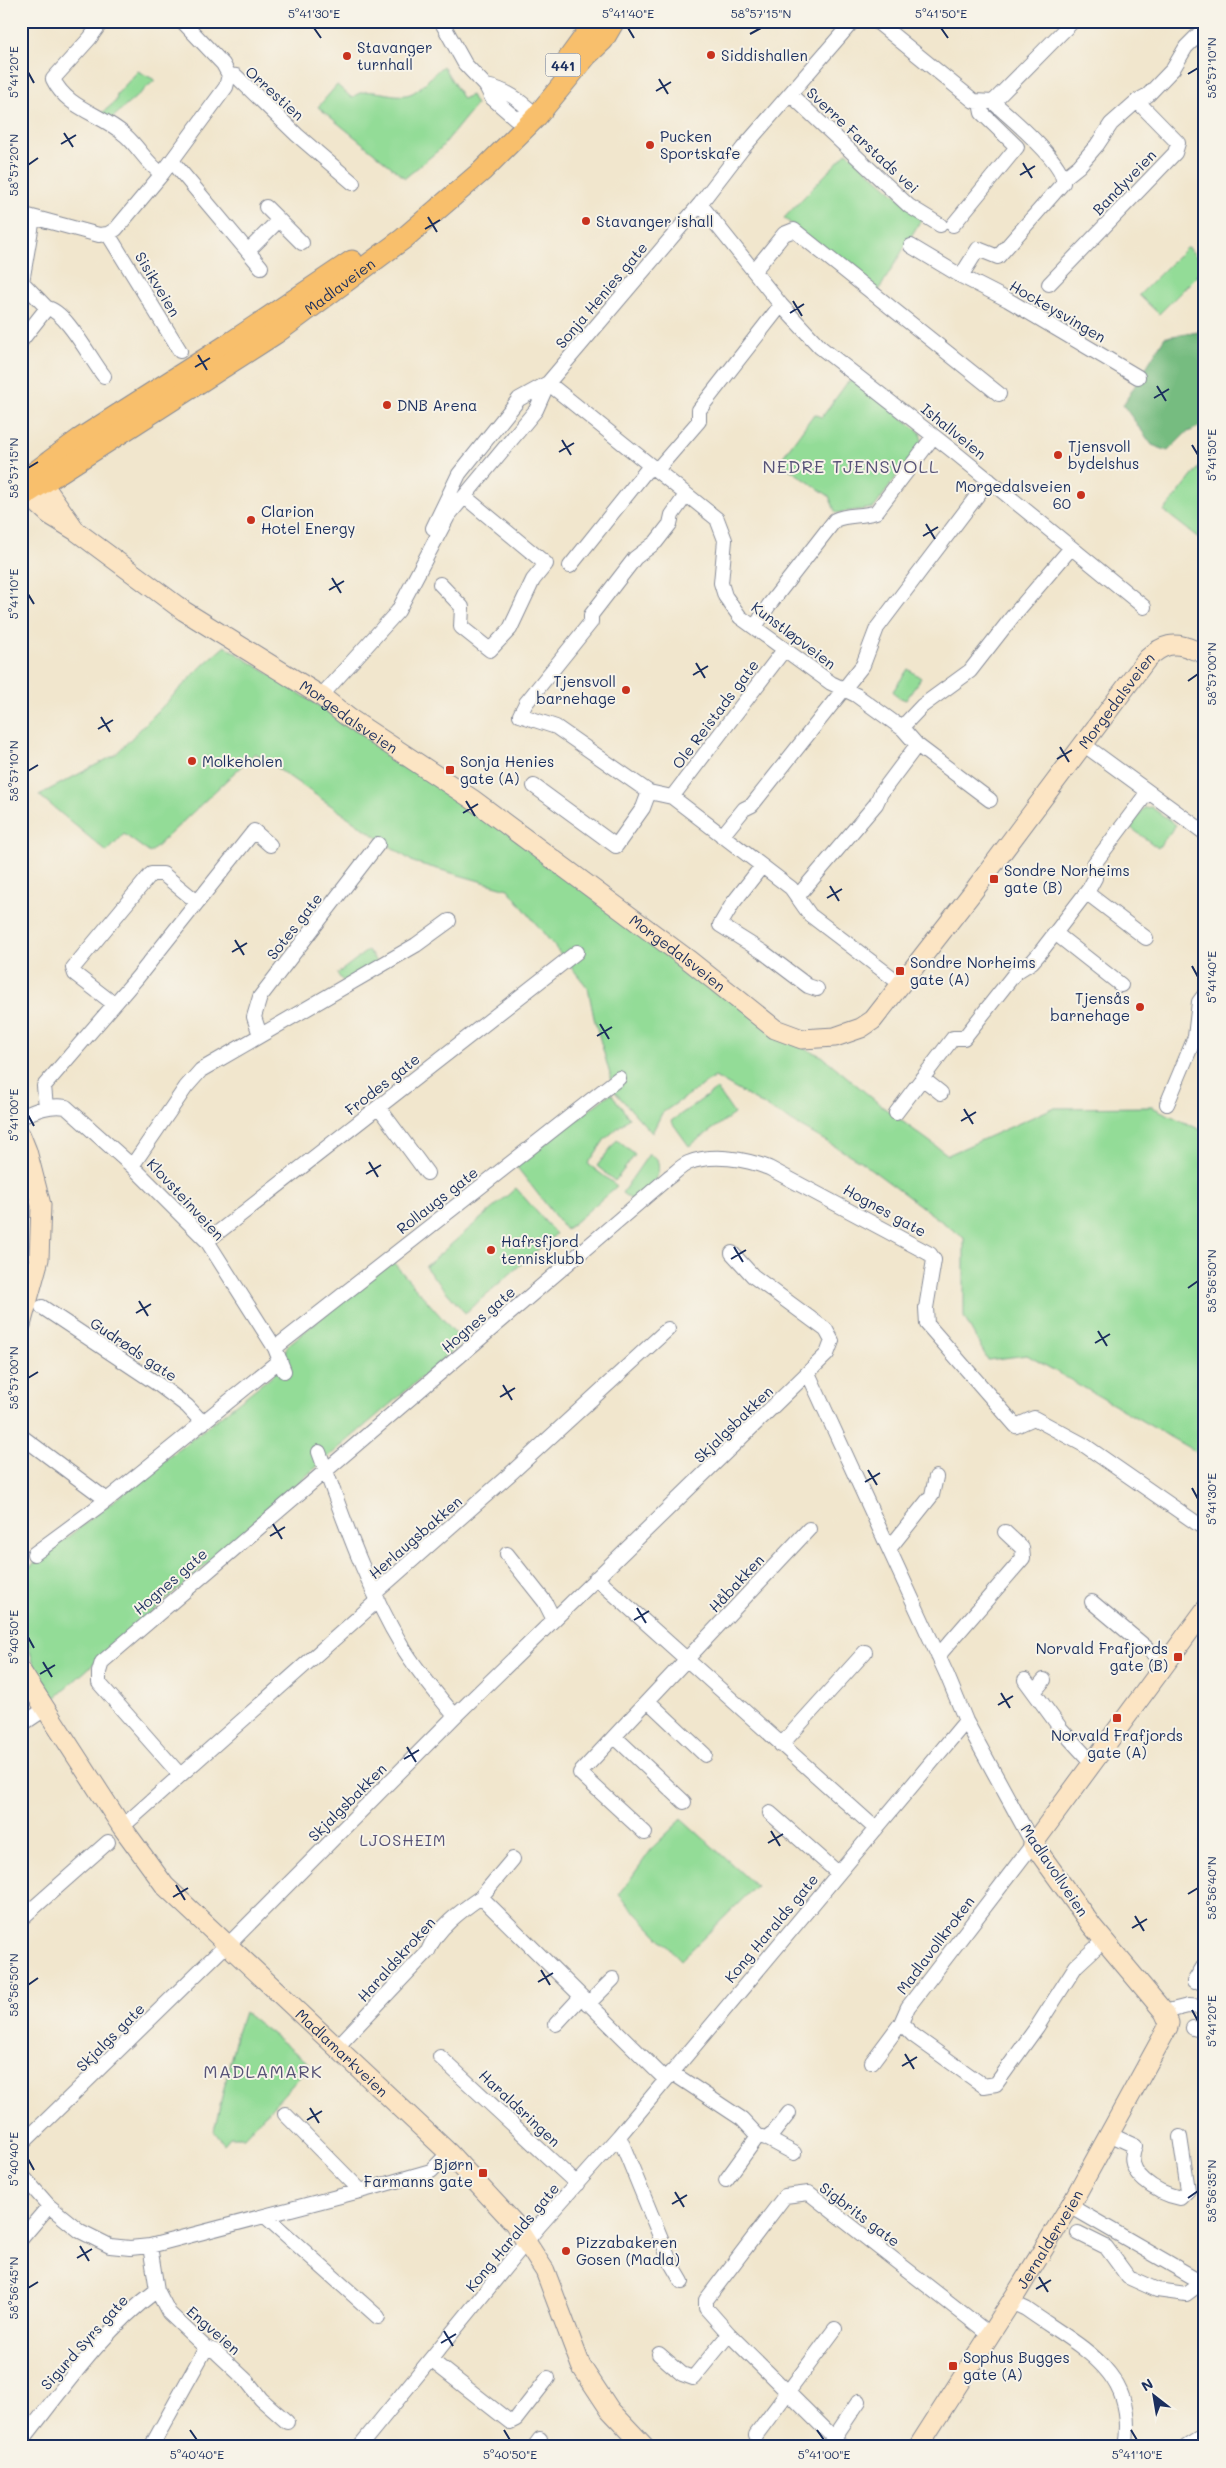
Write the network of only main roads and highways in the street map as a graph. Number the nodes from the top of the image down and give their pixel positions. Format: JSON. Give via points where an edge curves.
{"nodes":[{"id":1,"x":596,"y":21,"type":"edge"},
{"id":2,"x":614,"y":21,"type":"edge"},
{"id":3,"x":526,"y":113,"type":"junction"},
{"id":4,"x":28,"y":484,"type":"edge"}],
"edges":[{"from":1,"to":3,"type":"main road","name":"Madlaveien","number":"441"},
{"from":2,"to":3,"type":"main road","name":"Madlaveien","number":"441","via":[[603,40]]},
{"from":3,"to":4,"type":"main road","name":"Madlaveien","number":"441","via":[[424,205],[366,251],[80,439]]},
{"from":3,"to":4,"type":"main road","name":"Madlaveien","number":"441","via":[[452,198],[368,266],[276,333]]}]}
